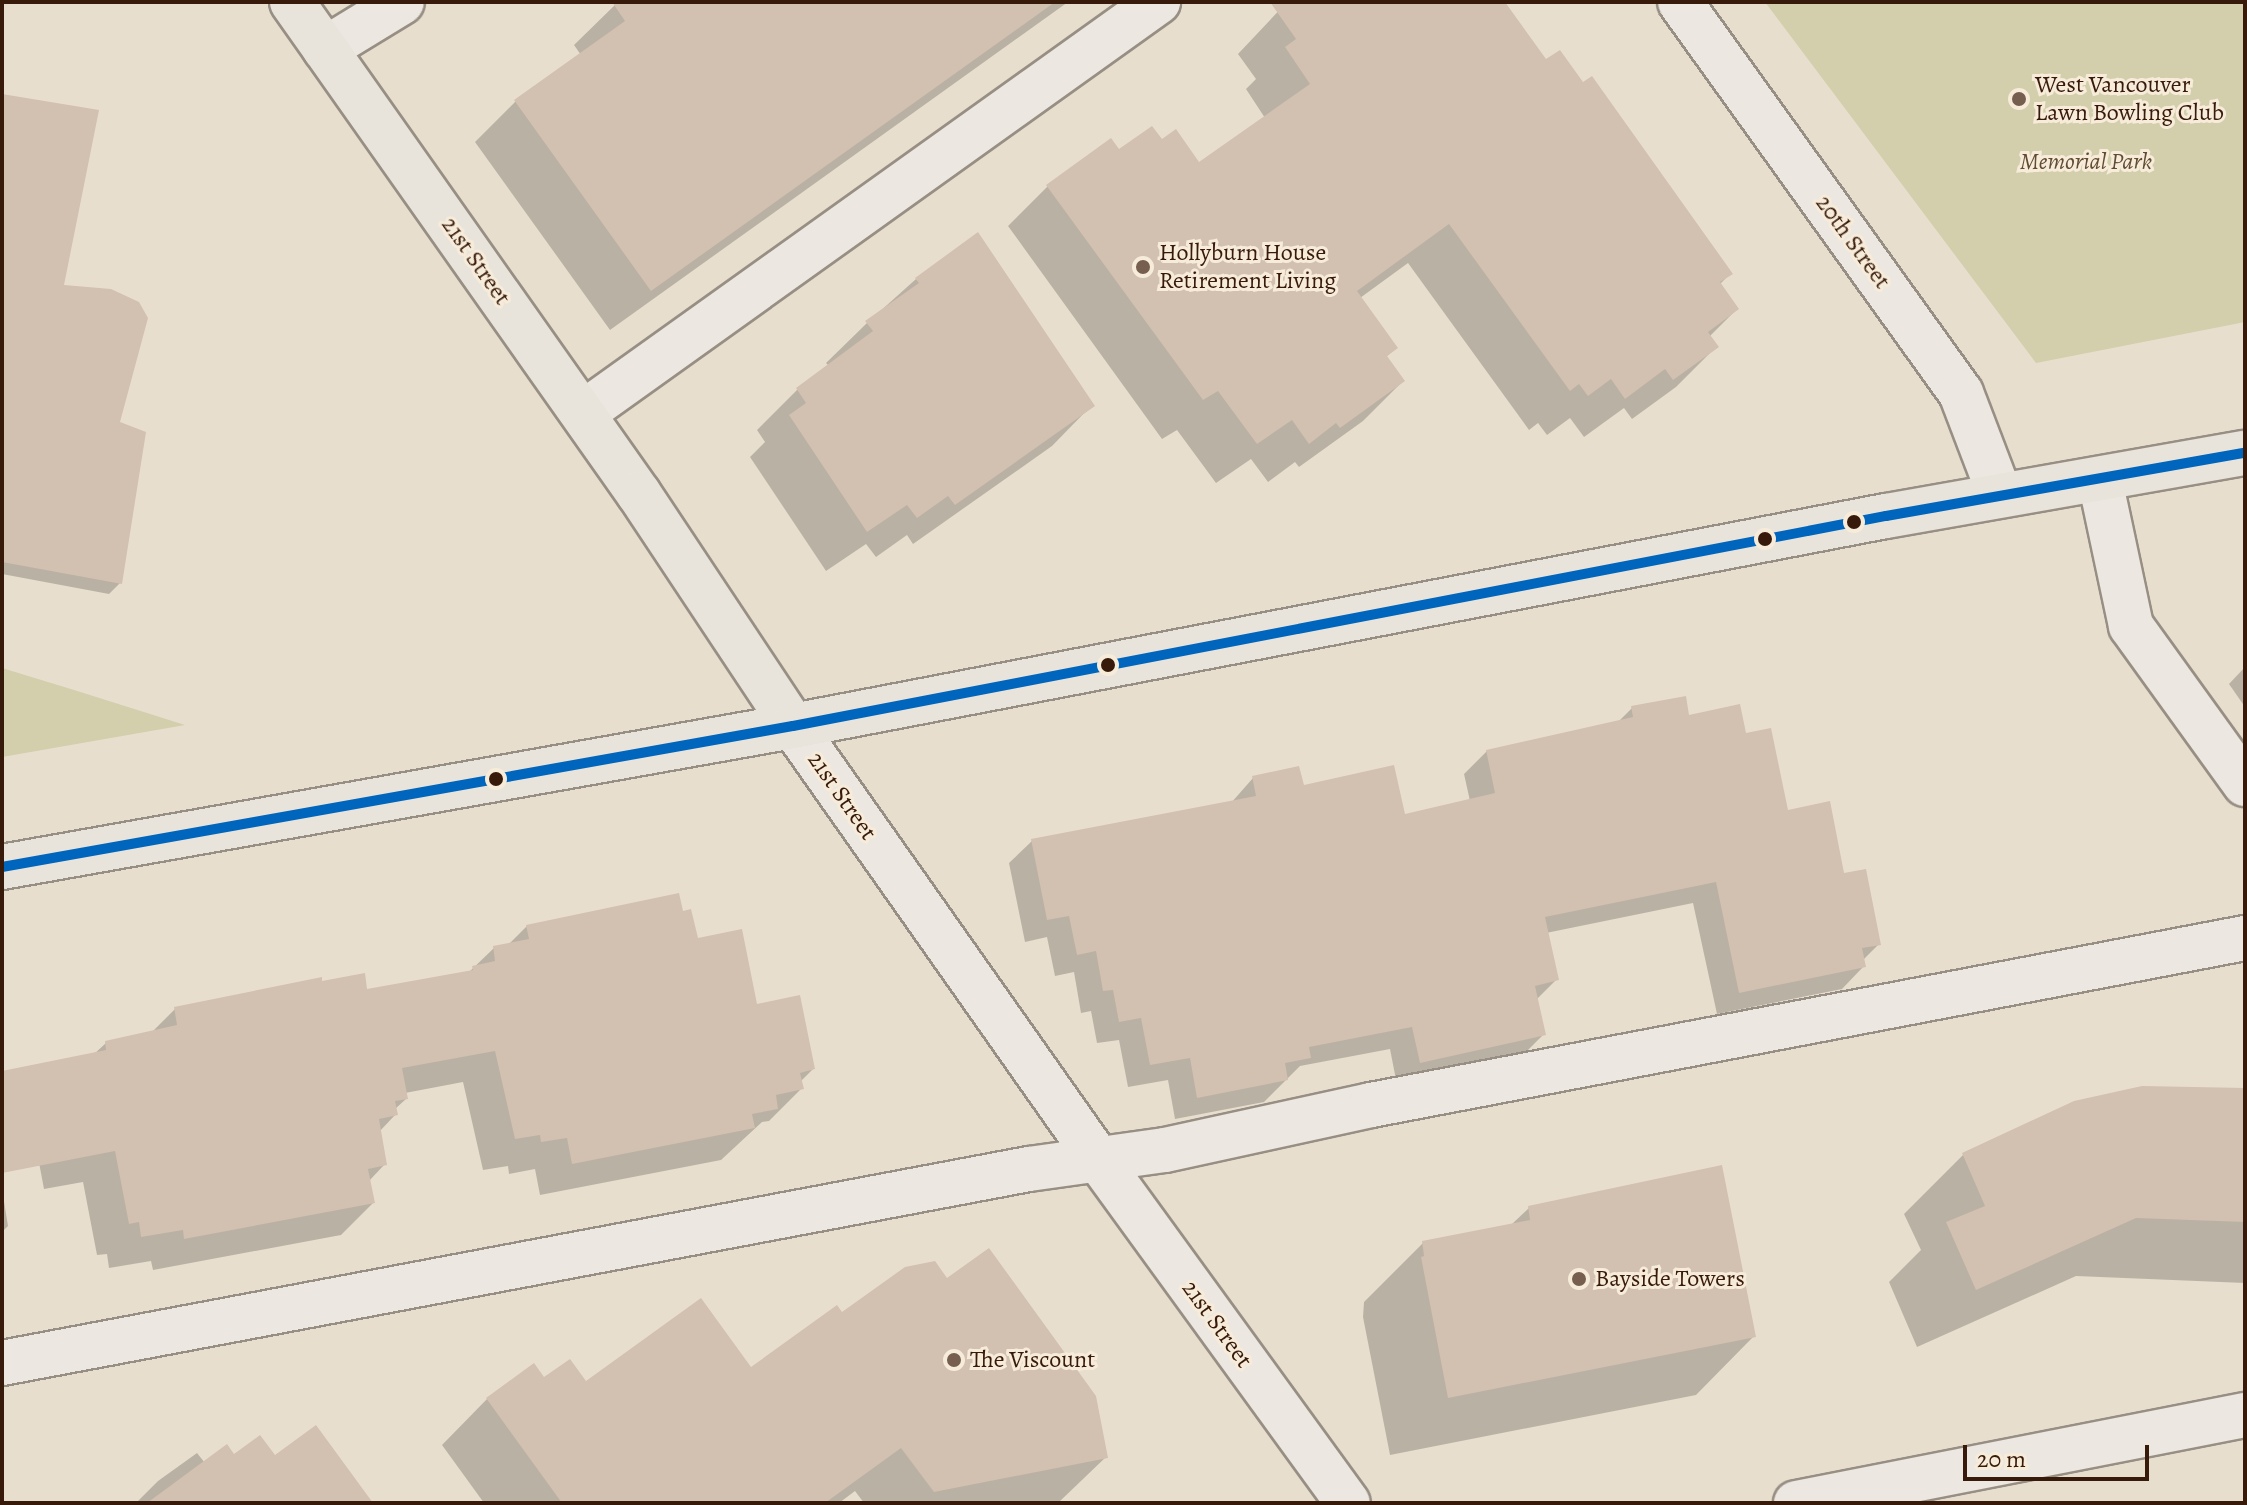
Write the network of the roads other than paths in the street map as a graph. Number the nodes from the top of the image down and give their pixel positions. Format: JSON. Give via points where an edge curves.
{"nodes":[{"id":1,"x":292,"y":2,"type":"edge"},
{"id":2,"x":402,"y":2,"type":"edge"},
{"id":3,"x":1158,"y":2,"type":"edge"},
{"id":4,"x":1680,"y":2,"type":"edge"},
{"id":5,"x":325,"y":49,"type":"junction"},
{"id":6,"x":583,"y":413,"type":"junction"},
{"id":7,"x":2245,"y":453,"type":"edge"},
{"id":8,"x":2100,"y":480,"type":"junction"},
{"id":9,"x":2000,"y":495,"type":"junction"},
{"id":10,"x":793,"y":726,"type":"junction"},
{"id":11,"x":2245,"y":784,"type":"edge"},
{"id":12,"x":2,"y":867,"type":"edge"},
{"id":13,"x":2245,"y":938,"type":"edge"},
{"id":14,"x":1098,"y":1159,"type":"junction"},
{"id":15,"x":2,"y":1363,"type":"edge"},
{"id":16,"x":2243,"y":1417,"type":"edge"},
{"id":17,"x":1348,"y":1503,"type":"edge"},
{"id":18,"x":1796,"y":1503,"type":"edge"}],
"edges":[{"from":1,"to":5,"type":"main road","name":"21st Street"},
{"from":2,"to":5,"type":"street"},
{"from":3,"to":6,"type":"street"},
{"from":4,"to":9,"type":"street","name":"20th Street","via":[[1961,393]]},
{"from":5,"to":6,"type":"main road","name":"21st Street"},
{"from":6,"to":10,"type":"main road","name":"21st Street"},
{"from":7,"to":8,"type":"main road"},
{"from":8,"to":9,"type":"main road"},
{"from":8,"to":11,"type":"street","via":[[2131,626]]},
{"from":9,"to":10,"type":"main road"},
{"from":10,"to":12,"type":"main road"},
{"from":10,"to":14,"type":"street","name":"21st Street"},
{"from":13,"to":14,"type":"street"},
{"from":14,"to":15,"type":"street"},
{"from":14,"to":17,"type":"street","name":"21st Street"},
{"from":16,"to":18,"type":"street"}]}
